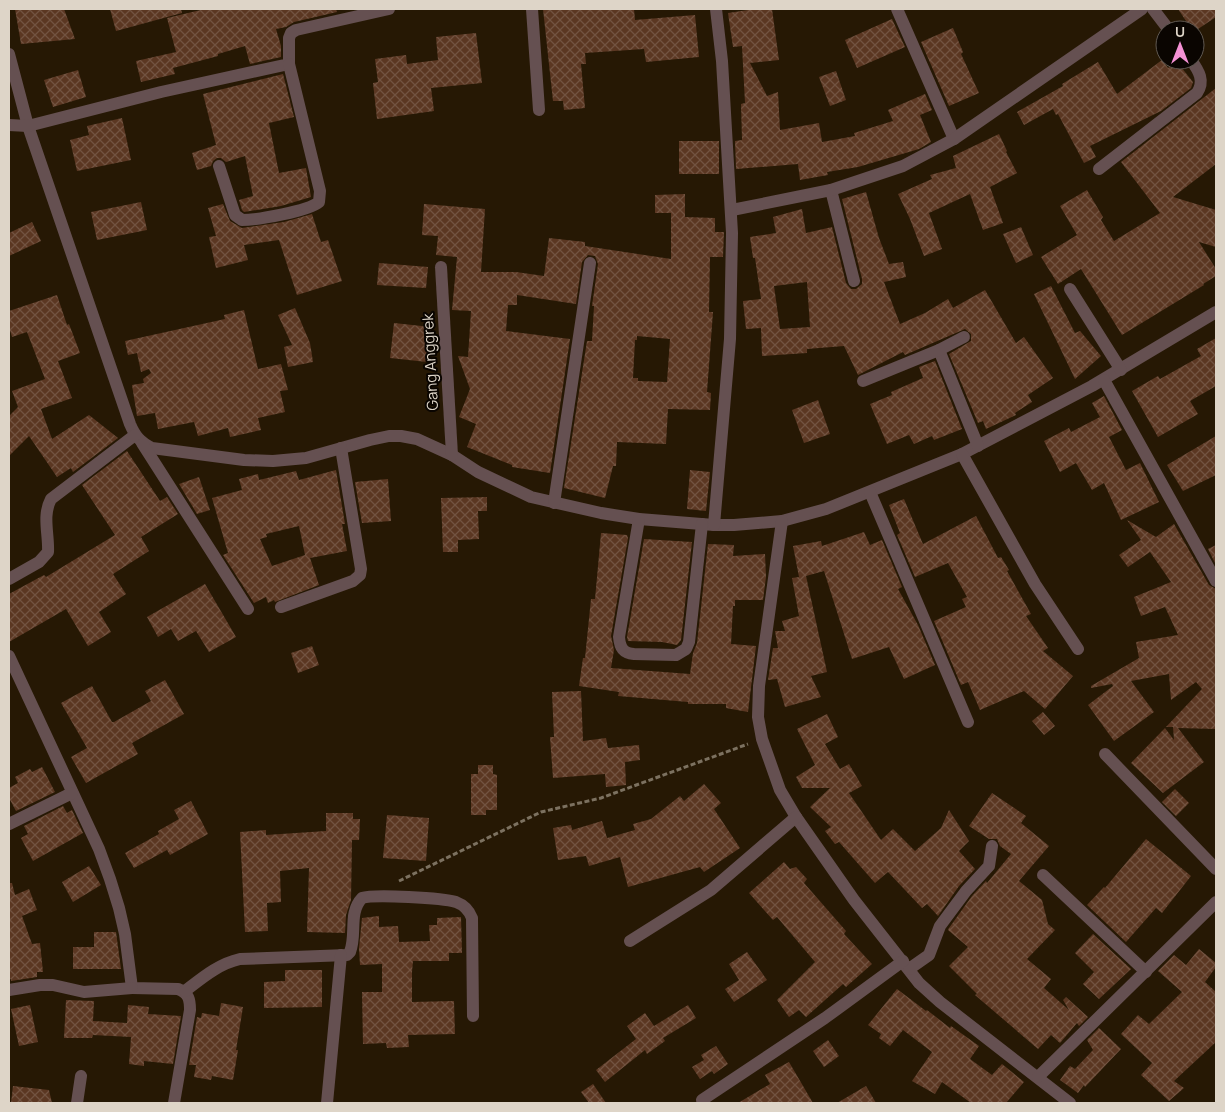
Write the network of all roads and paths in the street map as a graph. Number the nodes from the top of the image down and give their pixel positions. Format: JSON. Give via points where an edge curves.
{"nodes":[{"id":1,"x":389,"y":9,"type":"edge"},
{"id":2,"x":532,"y":9,"type":"edge"},
{"id":3,"x":716,"y":9,"type":"edge"},
{"id":4,"x":898,"y":9,"type":"edge"},
{"id":5,"x":1142,"y":9,"type":"edge"},
{"id":6,"x":1153,"y":9,"type":"edge"},
{"id":7,"x":1161,"y":20,"type":"edge"},
{"id":8,"x":9,"y":54,"type":"edge"},
{"id":9,"x":289,"y":64,"type":"junction"},
{"id":10,"x":1197,"y":70,"type":"edge"},
{"id":11,"x":539,"y":110,"type":"dead end"},
{"id":12,"x":9,"y":125,"type":"edge"},
{"id":13,"x":28,"y":126,"type":"junction"},
{"id":14,"x":954,"y":139,"type":"junction"},
{"id":15,"x":219,"y":166,"type":"dead end"},
{"id":16,"x":1099,"y":169,"type":"dead end"},
{"id":17,"x":831,"y":190,"type":"junction"},
{"id":18,"x":732,"y":210,"type":"junction"},
{"id":19,"x":590,"y":263,"type":"dead end"},
{"id":20,"x":441,"y":267,"type":"dead end"},
{"id":21,"x":854,"y":282,"type":"dead end"},
{"id":22,"x":1070,"y":289,"type":"dead end"},
{"id":23,"x":1216,"y":312,"type":"edge"},
{"id":24,"x":964,"y":337,"type":"dead end"},
{"id":25,"x":939,"y":350,"type":"junction"},
{"id":26,"x":1121,"y":370,"type":"junction"},
{"id":27,"x":1104,"y":380,"type":"junction"},
{"id":28,"x":863,"y":381,"type":"dead end"},
{"id":29,"x":138,"y":439,"type":"junction"},
{"id":30,"x":978,"y":446,"type":"junction"},
{"id":31,"x":341,"y":448,"type":"junction"},
{"id":32,"x":962,"y":454,"type":"junction"},
{"id":33,"x":452,"y":455,"type":"junction"},
{"id":34,"x":870,"y":492,"type":"junction"},
{"id":35,"x":554,"y":502,"type":"junction"},
{"id":36,"x":639,"y":518,"type":"junction"},
{"id":37,"x":782,"y":521,"type":"junction"},
{"id":38,"x":708,"y":524,"type":"junction"},
{"id":39,"x":9,"y":579,"type":"edge"},
{"id":40,"x":1216,"y":581,"type":"edge"},
{"id":41,"x":281,"y":607,"type":"dead end"},
{"id":42,"x":248,"y":609,"type":"dead end"},
{"id":43,"x":1078,"y":649,"type":"dead end"},
{"id":44,"x":9,"y":656,"type":"edge"},
{"id":45,"x":968,"y":722,"type":"dead end"},
{"id":46,"x":762,"y":739,"type":"junction"},
{"id":47,"x":1105,"y":754,"type":"dead end"},
{"id":48,"x":72,"y":793,"type":"junction"},
{"id":49,"x":796,"y":817,"type":"junction"},
{"id":50,"x":9,"y":824,"type":"edge"},
{"id":51,"x":992,"y":846,"type":"dead end"},
{"id":52,"x":1216,"y":869,"type":"edge"},
{"id":53,"x":1042,"y":875,"type":"dead end"},
{"id":54,"x":393,"y":884,"type":"dead end"},
{"id":55,"x":1216,"y":902,"type":"edge"},
{"id":56,"x":630,"y":941,"type":"dead end"},
{"id":57,"x":341,"y":955,"type":"junction"},
{"id":58,"x":906,"y":965,"type":"junction"},
{"id":59,"x":1146,"y":972,"type":"junction"},
{"id":60,"x":132,"y":988,"type":"junction"},
{"id":61,"x":9,"y":990,"type":"edge"},
{"id":62,"x":185,"y":992,"type":"junction"},
{"id":63,"x":473,"y":1016,"type":"dead end"},
{"id":64,"x":81,"y":1076,"type":"dead end"},
{"id":65,"x":1038,"y":1077,"type":"junction"},
{"id":66,"x":702,"y":1100,"type":"dead end"},
{"id":67,"x":77,"y":1103,"type":"edge"},
{"id":68,"x":174,"y":1103,"type":"edge"},
{"id":69,"x":326,"y":1103,"type":"edge"},
{"id":70,"x":1070,"y":1103,"type":"edge"}],
"edges":[{"from":1,"to":9,"type":"street","via":[[291,33]]},
{"from":2,"to":11,"type":"street"},
{"from":3,"to":18,"type":"street"},
{"from":4,"to":14,"type":"street"},
{"from":5,"to":14,"type":"street"},
{"from":6,"to":7,"type":"street"},
{"from":8,"to":13,"type":"street"},
{"from":9,"to":13,"type":"street"},
{"from":9,"to":15,"type":"street","via":[[320,191],[319,202],[291,212],[242,220],[235,215]]},
{"from":10,"to":16,"type":"street","via":[[1201,86],[1196,93]]},
{"from":12,"to":13,"type":"street"},
{"from":13,"to":29,"type":"street"},
{"from":14,"to":17,"type":"street","via":[[902,166]]},
{"from":17,"to":18,"type":"street"},
{"from":17,"to":21,"type":"street"},
{"from":18,"to":38,"type":"street","via":[[730,339]]},
{"from":19,"to":35,"type":"street"},
{"from":20,"to":33,"type":"street","name":"Gang Anggrek"},
{"from":22,"to":26,"type":"street"},
{"from":23,"to":26,"type":"street"},
{"from":24,"to":25,"type":"street"},
{"from":25,"to":28,"type":"street"},
{"from":25,"to":30,"type":"street"},
{"from":26,"to":27,"type":"street"},
{"from":27,"to":30,"type":"street"},
{"from":27,"to":40,"type":"street"},
{"from":29,"to":31,"type":"street","via":[[152,448],[169,451],[273,462],[306,458]]},
{"from":29,"to":39,"type":"street","via":[[50,499],[46,515],[48,552],[39,562]]},
{"from":29,"to":42,"type":"street"},
{"from":30,"to":32,"type":"street"},
{"from":31,"to":33,"type":"street","via":[[389,436],[402,436],[417,439]]},
{"from":31,"to":41,"type":"street","via":[[360,575],[353,581]]},
{"from":32,"to":34,"type":"street"},
{"from":32,"to":43,"type":"street","via":[[1035,584]]},
{"from":33,"to":35,"type":"street","via":[[513,489]]},
{"from":34,"to":37,"type":"street"},
{"from":34,"to":45,"type":"street"},
{"from":35,"to":36,"type":"street"},
{"from":36,"to":38,"type":"street"},
{"from":36,"to":38,"type":"street","via":[[619,637],[623,651],[628,654],[676,655],[686,649]]},
{"from":37,"to":38,"type":"street"},
{"from":37,"to":46,"type":"street","via":[[759,686],[758,717]]},
{"from":44,"to":48,"type":"street"},
{"from":46,"to":49,"type":"street","via":[[780,790]]},
{"from":46,"to":54,"type":"path","via":[[601,798],[541,812]]},
{"from":47,"to":52,"type":"street"},
{"from":48,"to":50,"type":"street"},
{"from":48,"to":60,"type":"street","via":[[110,878],[125,934]]},
{"from":49,"to":56,"type":"street","via":[[711,890]]},
{"from":49,"to":58,"type":"street","via":[[854,900]]},
{"from":51,"to":58,"type":"street","via":[[990,866],[940,926],[929,955]]},
{"from":53,"to":59,"type":"street"},
{"from":55,"to":59,"type":"street"},
{"from":57,"to":62,"type":"street","via":[[227,962],[211,970]]},
{"from":57,"to":63,"type":"street","via":[[351,950],[355,908],[362,898],[456,902],[464,906],[472,918]]},
{"from":57,"to":69,"type":"street"},
{"from":58,"to":65,"type":"street","via":[[940,1002]]},
{"from":58,"to":66,"type":"street"},
{"from":59,"to":65,"type":"street"},
{"from":60,"to":61,"type":"street","via":[[84,992],[40,985]]},
{"from":60,"to":62,"type":"street"},
{"from":62,"to":68,"type":"street","via":[[190,1010]]},
{"from":64,"to":67,"type":"street"},
{"from":65,"to":70,"type":"street"}]}
